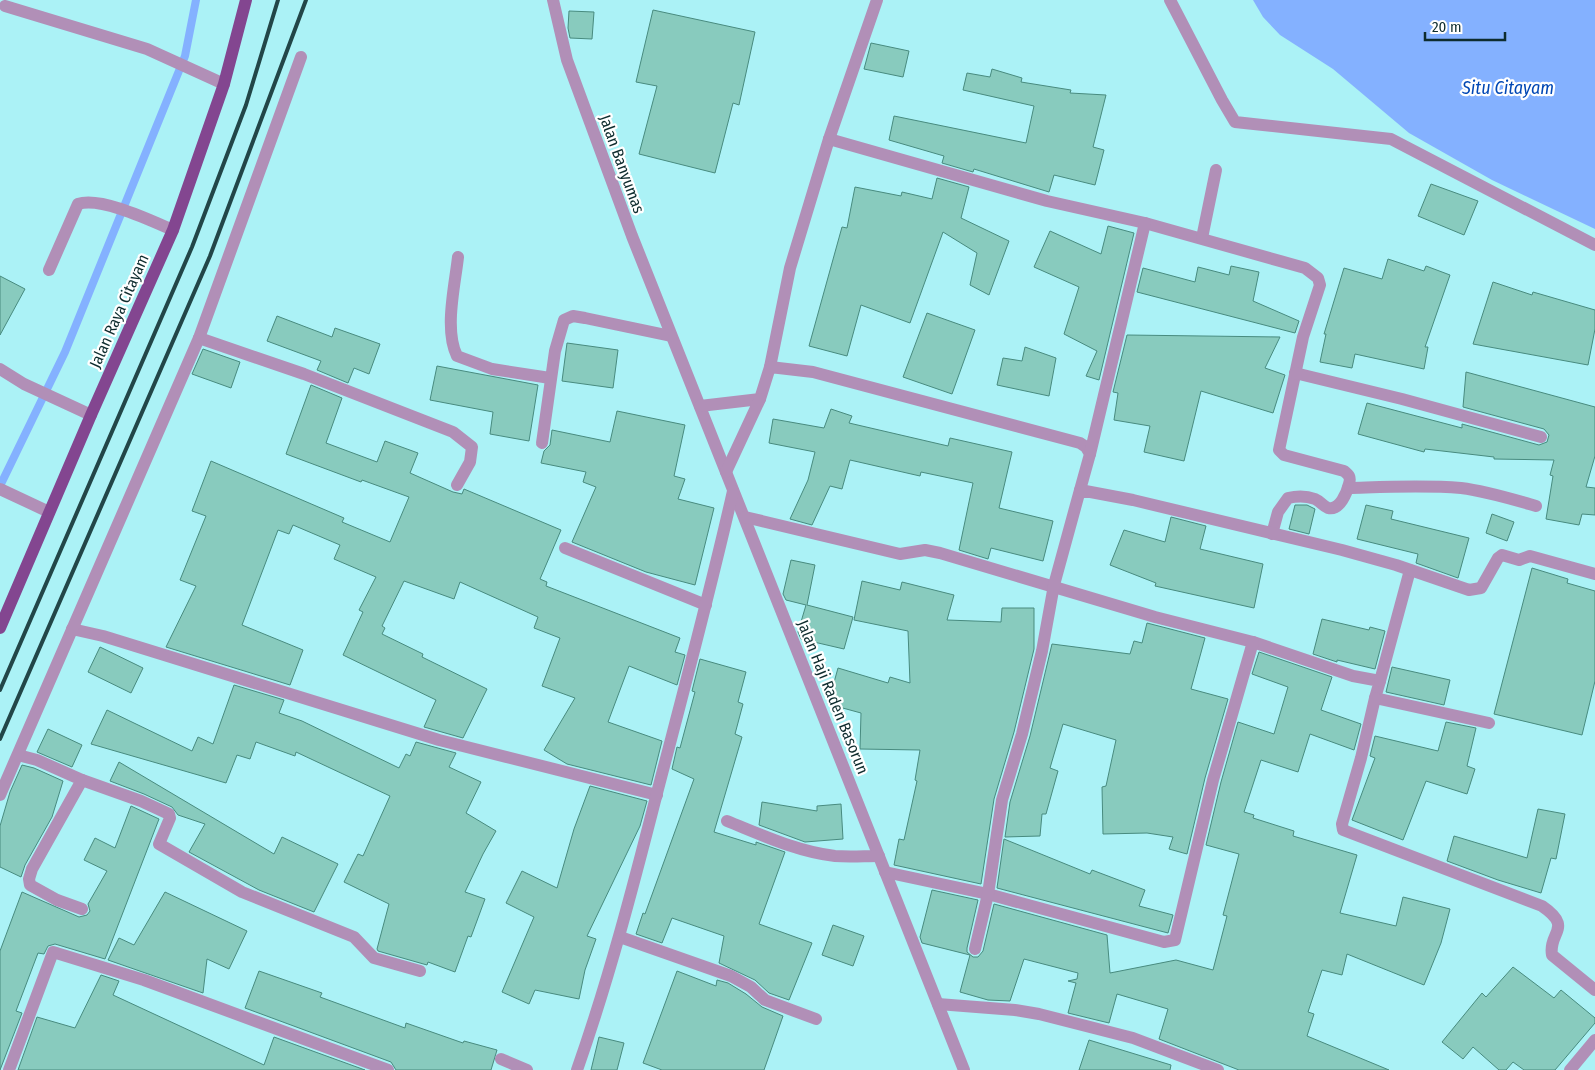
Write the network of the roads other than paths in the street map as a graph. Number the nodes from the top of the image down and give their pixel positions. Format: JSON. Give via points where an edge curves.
{"nodes":[{"id":1,"x":246,"y":0,"type":"edge"},
{"id":2,"x":553,"y":0,"type":"edge"},
{"id":3,"x":877,"y":0,"type":"edge"},
{"id":4,"x":1170,"y":0,"type":"edge"},
{"id":5,"x":4,"y":6,"type":"dead end"},
{"id":6,"x":301,"y":57,"type":"dead end"},
{"id":7,"x":224,"y":84,"type":"junction"},
{"id":8,"x":829,"y":139,"type":"junction"},
{"id":9,"x":1216,"y":170,"type":"dead end"},
{"id":10,"x":1145,"y":223,"type":"junction"},
{"id":11,"x":173,"y":230,"type":"junction"},
{"id":12,"x":1202,"y":238,"type":"junction"},
{"id":13,"x":1595,"y":245,"type":"edge"},
{"id":14,"x":458,"y":257,"type":"dead end"},
{"id":15,"x":50,"y":270,"type":"dead end"},
{"id":16,"x":671,"y":336,"type":"junction"},
{"id":17,"x":200,"y":338,"type":"junction"},
{"id":18,"x":770,"y":367,"type":"junction"},
{"id":19,"x":0,"y":369,"type":"edge"},
{"id":20,"x":1295,"y":373,"type":"junction"},
{"id":21,"x":550,"y":378,"type":"junction"},
{"id":22,"x":760,"y":399,"type":"junction"},
{"id":23,"x":700,"y":406,"type":"junction"},
{"id":24,"x":91,"y":415,"type":"junction"},
{"id":25,"x":1541,"y":437,"type":"dead end"},
{"id":26,"x":542,"y":443,"type":"dead end"},
{"id":27,"x":1090,"y":454,"type":"junction"},
{"id":28,"x":726,"y":472,"type":"junction"},
{"id":29,"x":457,"y":485,"type":"dead end"},
{"id":30,"x":1348,"y":488,"type":"junction"},
{"id":31,"x":0,"y":489,"type":"edge"},
{"id":32,"x":1080,"y":490,"type":"junction"},
{"id":33,"x":733,"y":492,"type":"junction"},
{"id":34,"x":1536,"y":506,"type":"dead end"},
{"id":35,"x":49,"y":512,"type":"junction"},
{"id":36,"x":745,"y":517,"type":"junction"},
{"id":37,"x":1272,"y":534,"type":"junction"},
{"id":38,"x":564,"y":548,"type":"dead end"},
{"id":39,"x":1410,"y":570,"type":"junction"},
{"id":40,"x":1595,"y":574,"type":"edge"},
{"id":41,"x":1054,"y":585,"type":"junction"},
{"id":42,"x":706,"y":605,"type":"junction"},
{"id":43,"x":1,"y":621,"type":"edge"},
{"id":44,"x":72,"y":629,"type":"junction"},
{"id":45,"x":1253,"y":642,"type":"junction"},
{"id":46,"x":1380,"y":681,"type":"junction"},
{"id":47,"x":1375,"y":698,"type":"junction"},
{"id":48,"x":1490,"y":723,"type":"dead end"},
{"id":49,"x":18,"y":755,"type":"junction"},
{"id":50,"x":82,"y":780,"type":"junction"},
{"id":51,"x":0,"y":795,"type":"edge"},
{"id":52,"x":656,"y":795,"type":"junction"},
{"id":53,"x":728,"y":821,"type":"dead end"},
{"id":54,"x":879,"y":856,"type":"junction"},
{"id":55,"x":885,"y":872,"type":"junction"},
{"id":56,"x":988,"y":894,"type":"junction"},
{"id":57,"x":82,"y":909,"type":"dead end"},
{"id":58,"x":620,"y":937,"type":"junction"},
{"id":59,"x":975,"y":949,"type":"dead end"},
{"id":60,"x":420,"y":971,"type":"dead end"},
{"id":61,"x":1595,"y":990,"type":"edge"},
{"id":62,"x":938,"y":1004,"type":"junction"},
{"id":63,"x":816,"y":1019,"type":"dead end"},
{"id":64,"x":1595,"y":1040,"type":"edge"},
{"id":65,"x":501,"y":1059,"type":"dead end"},
{"id":66,"x":9,"y":1070,"type":"edge"},
{"id":67,"x":388,"y":1070,"type":"edge"},
{"id":68,"x":527,"y":1070,"type":"edge"},
{"id":69,"x":577,"y":1070,"type":"edge"},
{"id":70,"x":964,"y":1070,"type":"edge"},
{"id":71,"x":1218,"y":1070,"type":"edge"},
{"id":72,"x":1570,"y":1070,"type":"edge"}],
"edges":[{"from":1,"to":7,"type":"main road","name":"Jalan Raya Citayam"},
{"from":2,"to":16,"type":"street","name":"Jalan Banyumas","via":[[567,60]]},
{"from":3,"to":8,"type":"street"},
{"from":4,"to":13,"type":"street","via":[[1235,122],[1391,139]]},
{"from":5,"to":7,"type":"street","via":[[147,49]]},
{"from":6,"to":17,"type":"street"},
{"from":7,"to":11,"type":"main road","name":"Jalan Raya Citayam"},
{"from":8,"to":10,"type":"street","via":[[1047,201]]},
{"from":8,"to":18,"type":"street","via":[[790,268]]},
{"from":9,"to":12,"type":"street"},
{"from":10,"to":12,"type":"street"},
{"from":10,"to":27,"type":"street"},
{"from":11,"to":15,"type":"street","via":[[102,204],[78,204]]},
{"from":11,"to":24,"type":"main road","name":"Jalan Raya Citayam"},
{"from":12,"to":20,"type":"street","via":[[1305,268],[1318,278],[1319,289]]},
{"from":14,"to":21,"type":"street","via":[[451,333],[452,348],[457,356],[492,369]]},
{"from":16,"to":21,"type":"street","via":[[573,316],[564,320],[559,331]]},
{"from":16,"to":23,"type":"street","name":"Jalan Haji Raden Basorun"},
{"from":17,"to":29,"type":"street","via":[[304,374],[452,432],[472,447],[470,462]]},
{"from":17,"to":44,"type":"street"},
{"from":18,"to":22,"type":"street"},
{"from":18,"to":27,"type":"street","via":[[813,372],[1080,443]]},
{"from":19,"to":24,"type":"street","via":[[24,384]]},
{"from":20,"to":25,"type":"street","via":[[1402,398]]},
{"from":20,"to":30,"type":"street","via":[[1280,453],[1344,471],[1350,478]]},
{"from":21,"to":26,"type":"street"},
{"from":22,"to":23,"type":"street"},
{"from":22,"to":28,"type":"street"},
{"from":23,"to":28,"type":"street","name":"Jalan Haji Raden Basorun"},
{"from":24,"to":35,"type":"main road","name":"Jalan Raya Citayam"},
{"from":27,"to":32,"type":"street"},
{"from":28,"to":33,"type":"street","name":"Jalan Haji Raden Basorun"},
{"from":30,"to":34,"type":"street","via":[[1460,488]]},
{"from":30,"to":37,"type":"street","via":[[1340,504],[1334,508],[1315,499],[1288,498],[1278,512]]},
{"from":31,"to":35,"type":"street"},
{"from":32,"to":37,"type":"street"},
{"from":32,"to":41,"type":"street"},
{"from":33,"to":36,"type":"street","name":"Jalan Haji Raden Basorun"},
{"from":33,"to":42,"type":"street"},
{"from":35,"to":43,"type":"main road","name":"Jalan Raya Citayam"},
{"from":36,"to":41,"type":"street","via":[[900,554],[924,550],[940,553]]},
{"from":36,"to":54,"type":"street","name":"Jalan Haji Raden Basorun"},
{"from":37,"to":39,"type":"street"},
{"from":38,"to":42,"type":"street"},
{"from":39,"to":40,"type":"street","via":[[1476,590],[1481,588],[1502,555],[1519,560],[1530,556]]},
{"from":39,"to":46,"type":"street"},
{"from":41,"to":45,"type":"street","via":[[1155,617]]},
{"from":41,"to":56,"type":"street","via":[[1042,652],[1002,800]]},
{"from":42,"to":52,"type":"street"},
{"from":44,"to":49,"type":"street"},
{"from":44,"to":52,"type":"street","via":[[439,740]]},
{"from":45,"to":46,"type":"street","via":[[1353,676]]},
{"from":45,"to":56,"type":"street","via":[[1213,780],[1176,940],[1164,942]]},
{"from":46,"to":47,"type":"street"},
{"from":47,"to":48,"type":"street"},
{"from":47,"to":61,"type":"street","via":[[1343,830],[1542,906],[1554,916],[1558,926],[1552,955]]},
{"from":49,"to":50,"type":"street"},
{"from":49,"to":51,"type":"street"},
{"from":50,"to":57,"type":"street","via":[[29,879],[30,885]]},
{"from":50,"to":60,"type":"street","via":[[169,814],[159,844],[219,881],[354,937],[374,958]]},
{"from":52,"to":58,"type":"street"},
{"from":53,"to":54,"type":"street","via":[[816,852],[835,856]]},
{"from":54,"to":55,"type":"street","name":"Jalan Haji Raden Basorun"},
{"from":55,"to":56,"type":"street"},
{"from":55,"to":62,"type":"street","name":"Jalan Haji Raden Basorun"},
{"from":56,"to":59,"type":"street"},
{"from":58,"to":63,"type":"street","via":[[731,976],[751,987],[764,1000]]},
{"from":58,"to":69,"type":"street"},
{"from":62,"to":70,"type":"street","name":"Jalan Haji Raden Basorun"},
{"from":62,"to":71,"type":"street","via":[[1039,1014],[1133,1038]]},
{"from":64,"to":72,"type":"street"},
{"from":65,"to":68,"type":"street"},
{"from":66,"to":67,"type":"street","via":[[53,952],[144,980]]}]}
